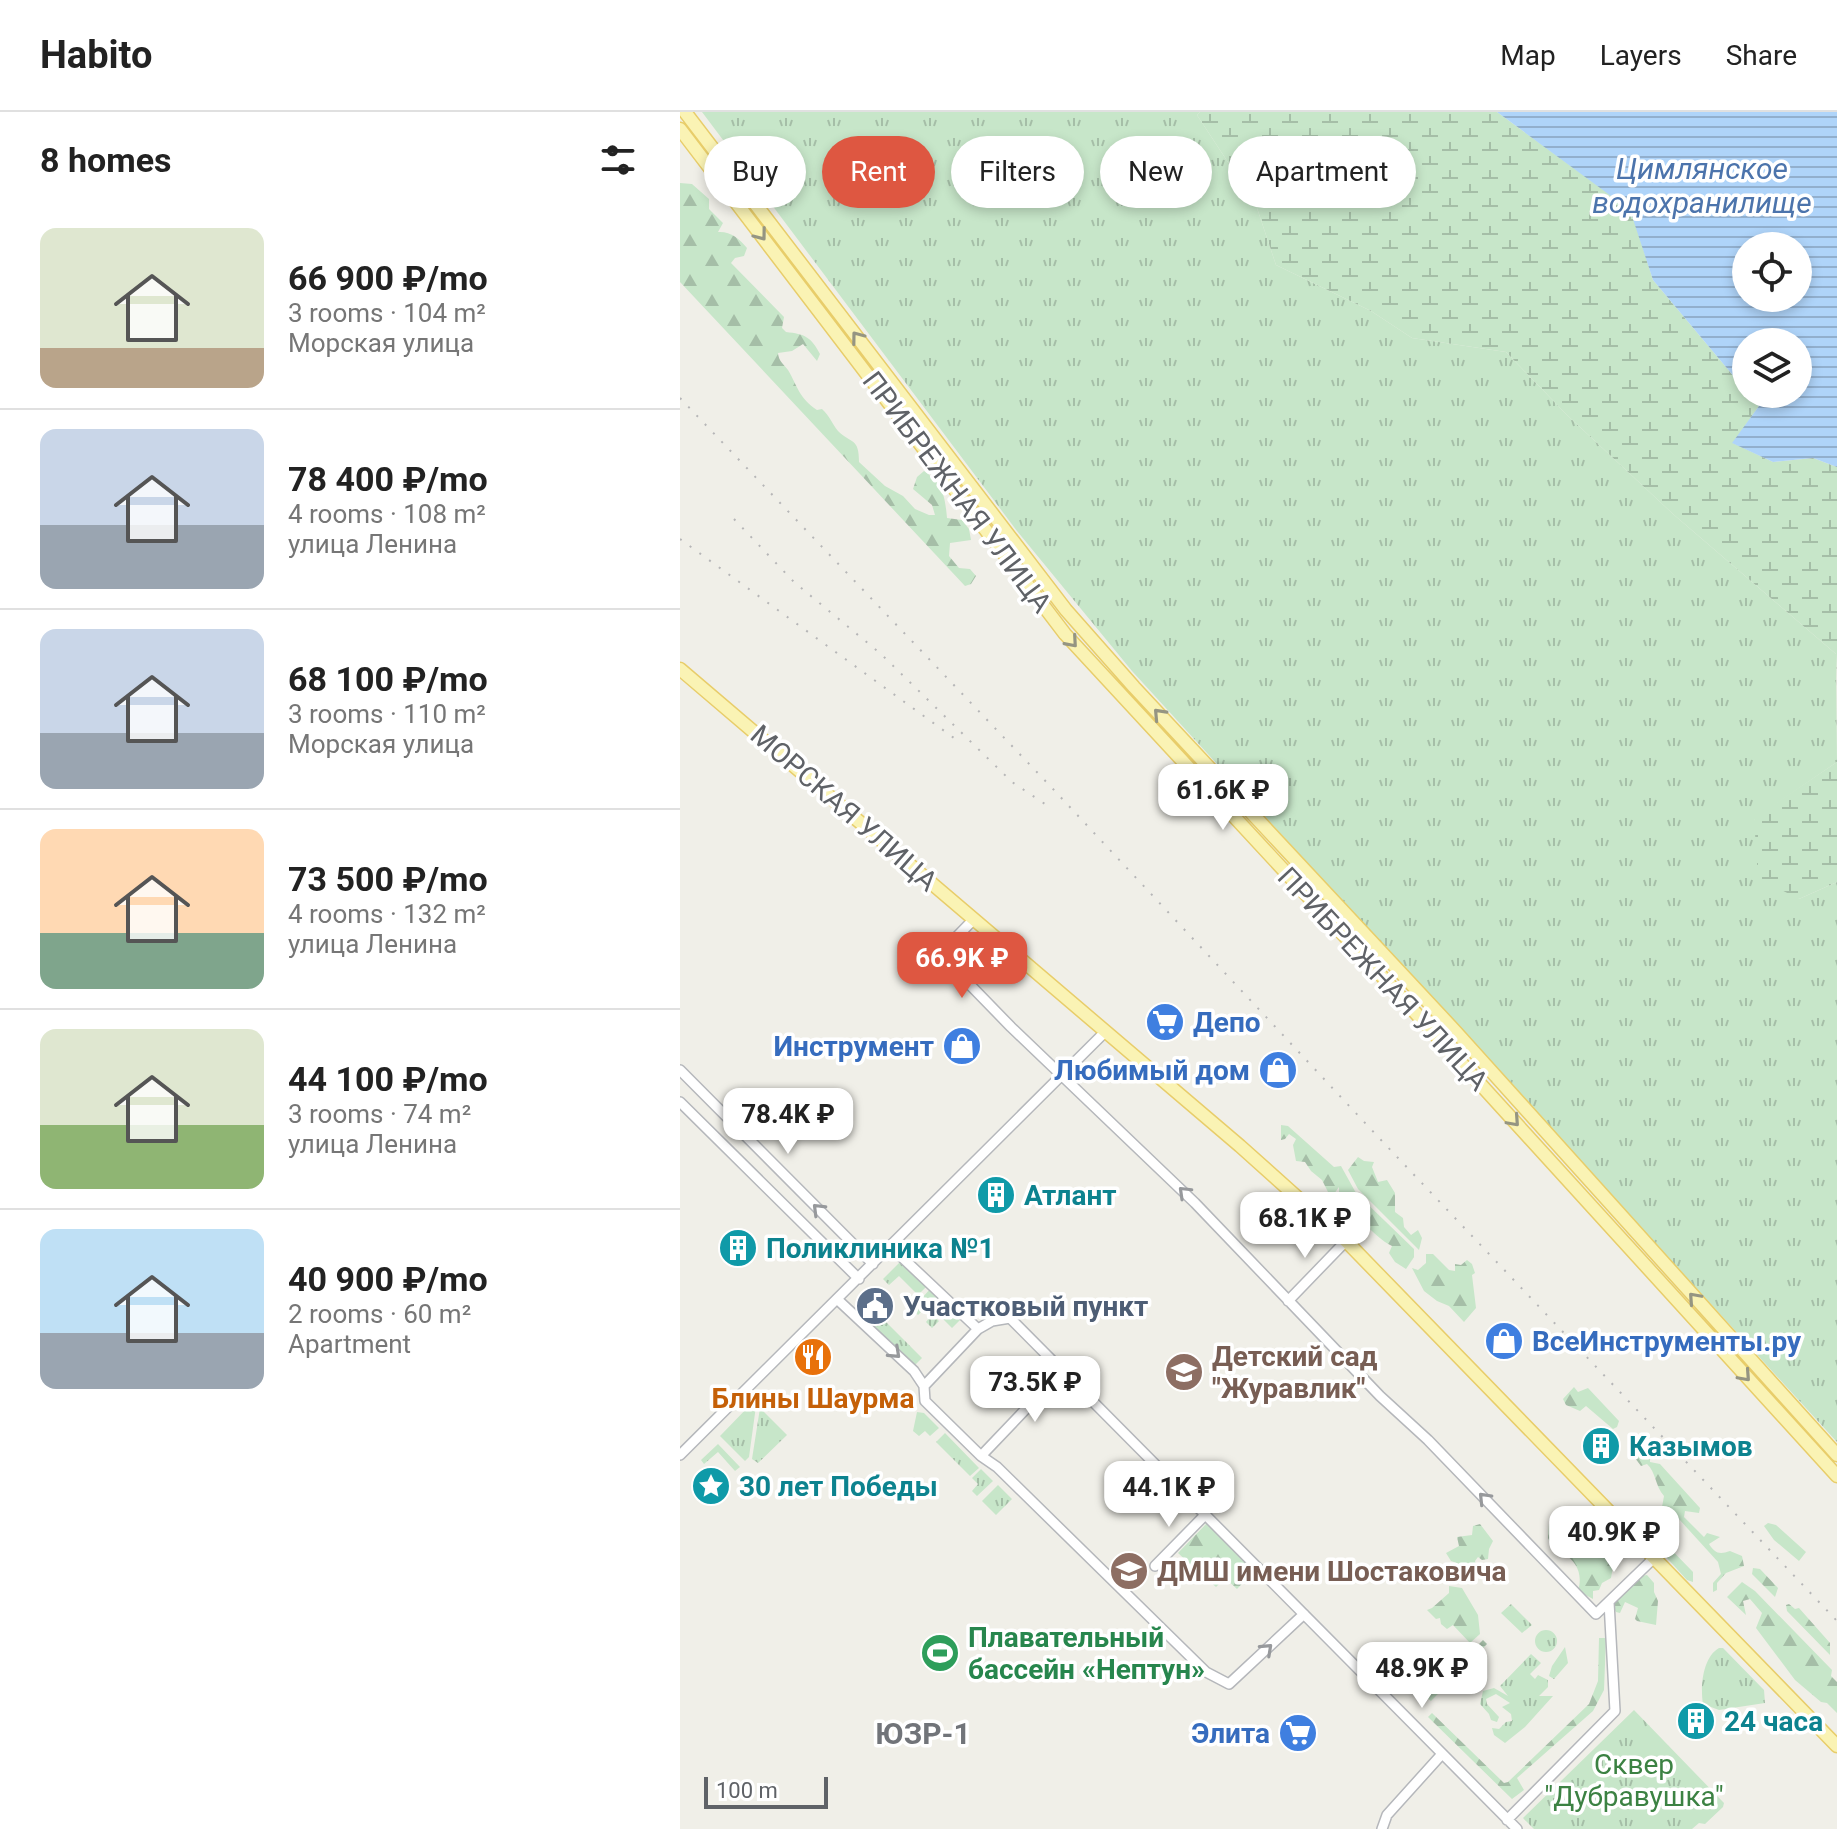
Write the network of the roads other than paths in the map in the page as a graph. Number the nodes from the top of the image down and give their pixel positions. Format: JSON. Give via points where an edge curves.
{"nodes":[{"id":1,"x":685,"y":112,"type":"edge"},
{"id":2,"x":680,"y":129,"type":"edge"},
{"id":3,"x":680,"y":669,"type":"edge"},
{"id":4,"x":974,"y":919,"type":"junction"},
{"id":5,"x":1105,"y":1032,"type":"junction"},
{"id":6,"x":680,"y":1070,"type":"edge"},
{"id":7,"x":1060,"y":1074,"type":"junction"},
{"id":8,"x":680,"y":1102,"type":"edge"},
{"id":9,"x":1346,"y":1241,"type":"junction"},
{"id":10,"x":890,"y":1246,"type":"junction"},
{"id":11,"x":873,"y":1264,"type":"junction"},
{"id":12,"x":859,"y":1279,"type":"junction"},
{"id":13,"x":838,"y":1300,"type":"junction"},
{"id":14,"x":1288,"y":1301,"type":"junction"},
{"id":15,"x":978,"y":1329,"type":"junction"},
{"id":16,"x":1064,"y":1369,"type":"junction"},
{"id":17,"x":924,"y":1386,"type":"junction"},
{"id":18,"x":680,"y":1455,"type":"edge"},
{"id":19,"x":1837,"y":1455,"type":"edge"},
{"id":20,"x":981,"y":1456,"type":"junction"},
{"id":21,"x":1837,"y":1476,"type":"edge"},
{"id":22,"x":1206,"y":1514,"type":"junction"},
{"id":23,"x":1654,"y":1558,"type":"junction"},
{"id":24,"x":1155,"y":1566,"type":"dead end"},
{"id":25,"x":1609,"y":1602,"type":"junction"},
{"id":26,"x":1304,"y":1614,"type":"junction"},
{"id":27,"x":1837,"y":1746,"type":"edge"},
{"id":28,"x":1442,"y":1754,"type":"junction"},
{"id":29,"x":1507,"y":1820,"type":"junction"},
{"id":30,"x":1382,"y":1829,"type":"edge"},
{"id":31,"x":1517,"y":1829,"type":"edge"}],
"edges":[{"from":19,"to":1,"type":"main road","name":"ПРИБРЕЖНАЯ УЛИЦА","one_way":true,"via":[[1066,610]]},
{"from":2,"to":21,"type":"main road","name":"ПРИБРЕЖНАЯ УЛИЦА","one_way":true,"via":[[1065,634]]},
{"from":3,"to":4,"type":"main road","name":"МОРСКАЯ УЛИЦА"},
{"from":4,"to":5,"type":"main road","name":"МОРСКАЯ УЛИЦА"},
{"from":4,"to":7,"type":"street","via":[[940,954]]},
{"from":5,"to":7,"type":"street"},
{"from":5,"to":9,"type":"main road","name":"МОРСКАЯ УЛИЦА"},
{"from":11,"to":6,"type":"street","one_way":true},
{"from":7,"to":10,"type":"street"},
{"from":14,"to":7,"type":"street","one_way":true},
{"from":8,"to":12,"type":"street"},
{"from":9,"to":14,"type":"street"},
{"from":9,"to":23,"type":"main road","name":"МОРСКАЯ УЛИЦА"},
{"from":10,"to":11,"type":"street"},
{"from":10,"to":15,"type":"street"},
{"from":11,"to":12,"type":"street"},
{"from":12,"to":13,"type":"street"},
{"from":13,"to":17,"type":"street","one_way":true},
{"from":13,"to":18,"type":"street"},
{"from":25,"to":14,"type":"street","one_way":true,"via":[[1596,1614]]},
{"from":15,"to":16,"type":"street","via":[[1010,1318]]},
{"from":15,"to":17,"type":"street"},
{"from":16,"to":20,"type":"street"},
{"from":16,"to":22,"type":"street"},
{"from":17,"to":20,"type":"street","via":[[925,1401]]},
{"from":20,"to":26,"type":"street","one_way":true,"via":[[1206,1672],[1229,1684]]},
{"from":22,"to":24,"type":"street"},
{"from":22,"to":26,"type":"street"},
{"from":23,"to":25,"type":"street"},
{"from":23,"to":27,"type":"main road","name":"МОРСКАЯ УЛИЦА"},
{"from":25,"to":29,"type":"street","via":[[1615,1711]]},
{"from":26,"to":28,"type":"street"},
{"from":28,"to":29,"type":"street"},
{"from":28,"to":30,"type":"street","via":[[1387,1815]]},
{"from":29,"to":31,"type":"street"}]}
